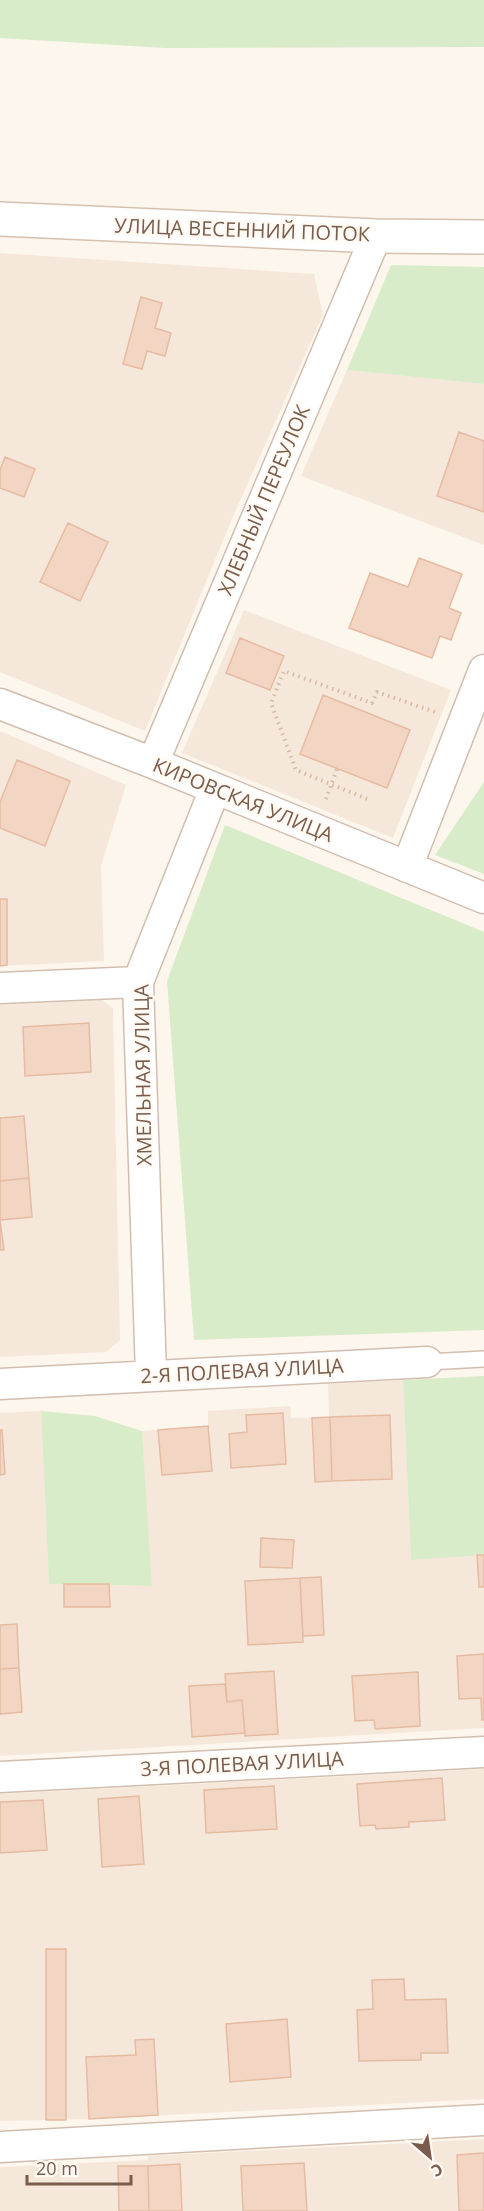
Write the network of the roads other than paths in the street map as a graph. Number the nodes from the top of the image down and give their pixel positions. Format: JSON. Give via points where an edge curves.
{"nodes":[{"id":1,"x":0,"y":219,"type":"edge"},
{"id":2,"x":376,"y":236,"type":"junction"},
{"id":3,"x":484,"y":237,"type":"edge"},
{"id":4,"x":484,"y":670,"type":"edge"},
{"id":5,"x":0,"y":704,"type":"edge"},
{"id":6,"x":153,"y":763,"type":"junction"},
{"id":7,"x":215,"y":789,"type":"junction"},
{"id":8,"x":407,"y":867,"type":"junction"},
{"id":9,"x":484,"y":898,"type":"edge"},
{"id":10,"x":138,"y":982,"type":"junction"},
{"id":11,"x":0,"y":988,"type":"edge"},
{"id":12,"x":484,"y":1359,"type":"edge"},
{"id":13,"x":427,"y":1362,"type":"joint"},
{"id":14,"x":151,"y":1375,"type":"junction"},
{"id":15,"x":0,"y":1384,"type":"edge"},
{"id":16,"x":484,"y":1752,"type":"edge"},
{"id":17,"x":0,"y":1777,"type":"edge"},
{"id":18,"x":484,"y":2120,"type":"edge"},
{"id":19,"x":0,"y":2147,"type":"edge"}],
"edges":[{"from":1,"to":2,"type":"street","name":"УЛИЦА ВЕСЕННИЙ ПОТОК"},
{"from":2,"to":3,"type":"street","name":"УЛИЦА ВЕСЕННИЙ ПОТОК"},
{"from":2,"to":6,"type":"street","name":"ХЛЕБНЫЙ ПЕРЕУЛОК"},
{"from":4,"to":8,"type":"street"},
{"from":5,"to":6,"type":"street","name":"КИРОВСКАЯ УЛИЦА"},
{"from":6,"to":7,"type":"street","name":"КИРОВСКАЯ УЛИЦА"},
{"from":7,"to":8,"type":"street","name":"КИРОВСКАЯ УЛИЦА"},
{"from":7,"to":10,"type":"street","name":"ХМЕЛЬНАЯ УЛИЦА"},
{"from":8,"to":9,"type":"street","name":"КИРОВСКАЯ УЛИЦА"},
{"from":10,"to":11,"type":"street"},
{"from":10,"to":14,"type":"street","name":"ХМЕЛЬНАЯ УЛИЦА"},
{"from":12,"to":13,"type":"lane","name":"2-Я ПОЛЕВАЯ УЛИЦА"},
{"from":13,"to":14,"type":"street","name":"2-Я ПОЛЕВАЯ УЛИЦА"},
{"from":14,"to":15,"type":"street","name":"2-Я ПОЛЕВАЯ УЛИЦА"},
{"from":16,"to":17,"type":"street","name":"3-Я ПОЛЕВАЯ УЛИЦА"},
{"from":18,"to":19,"type":"street"}]}
